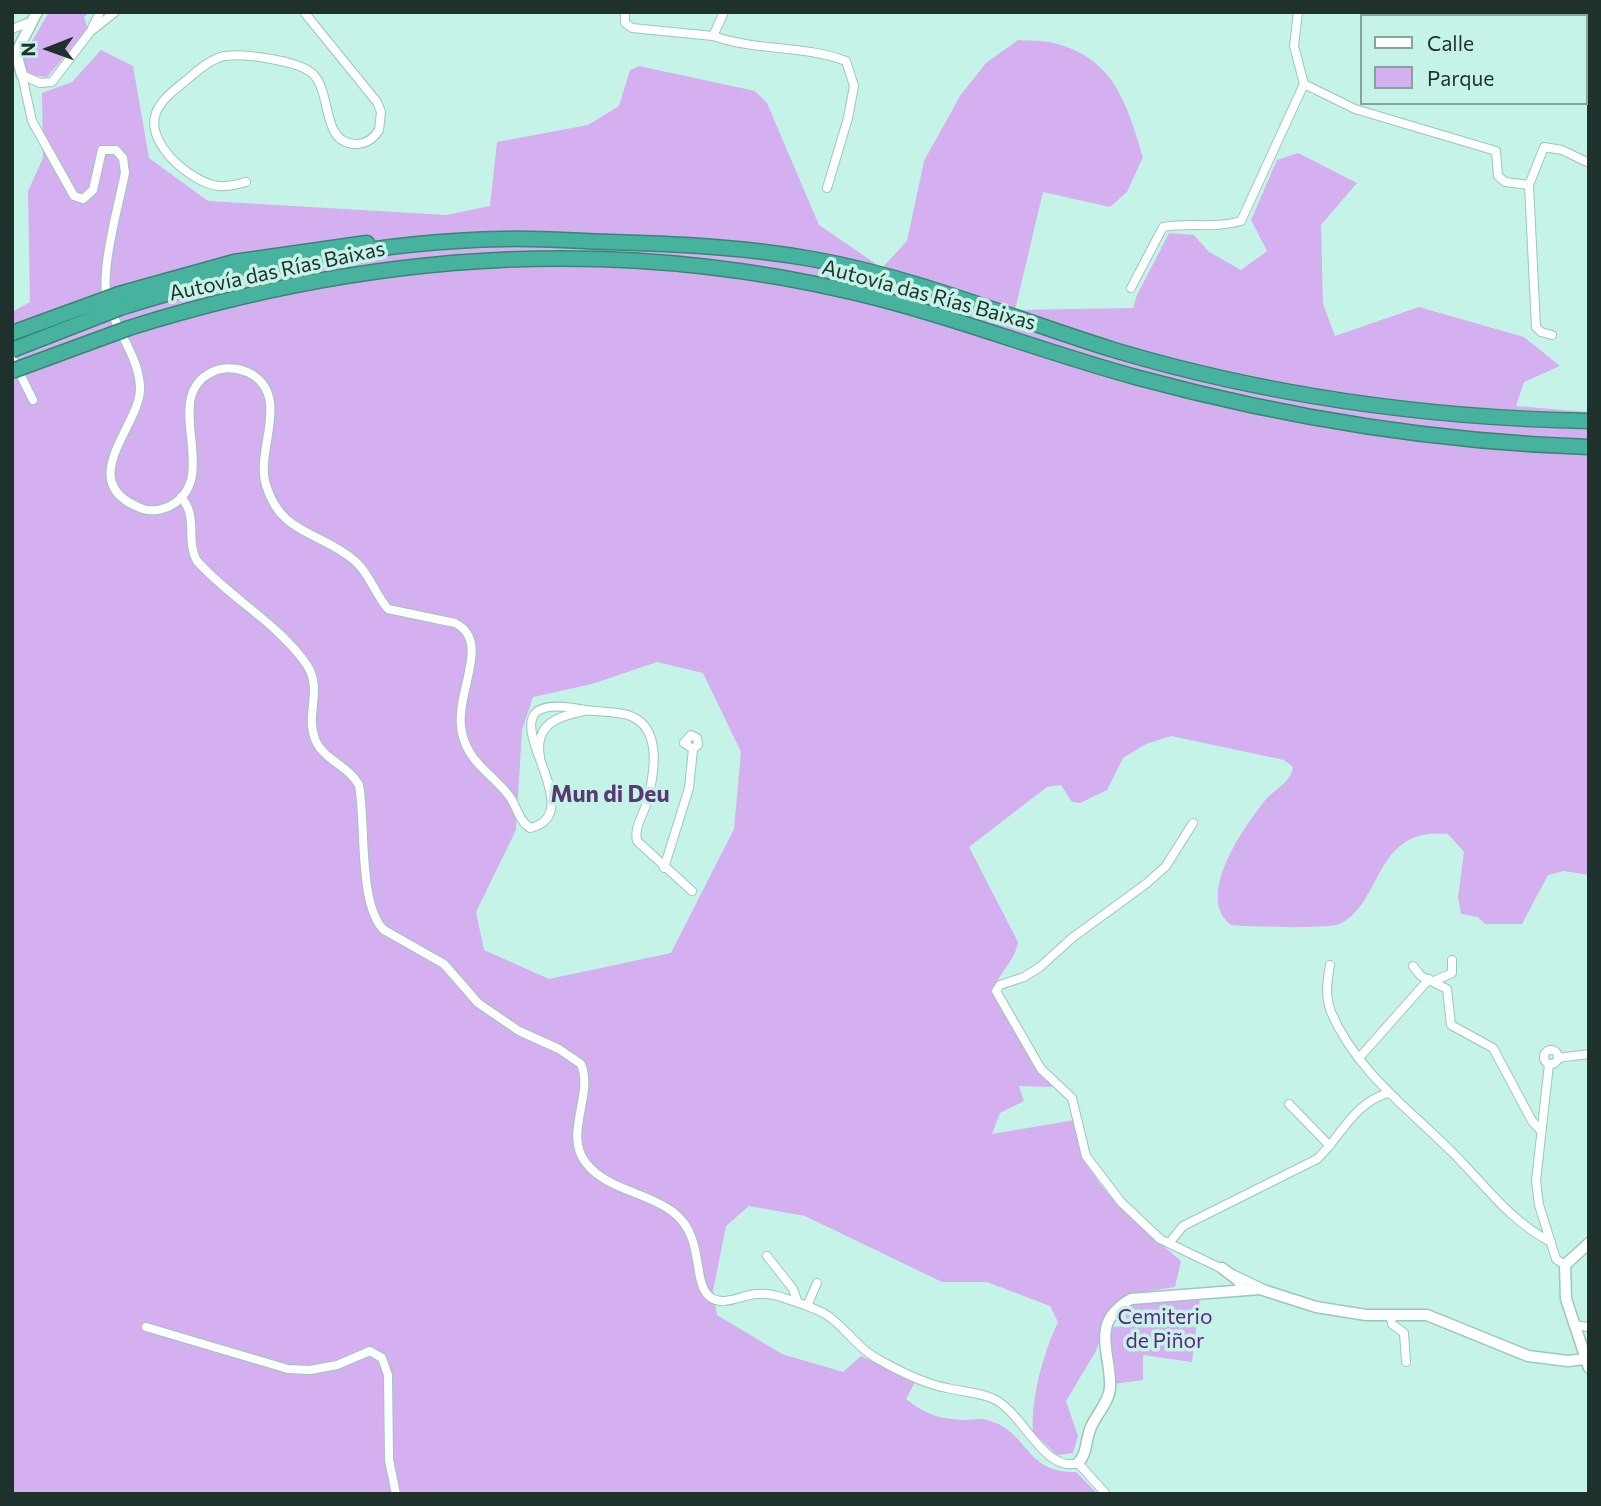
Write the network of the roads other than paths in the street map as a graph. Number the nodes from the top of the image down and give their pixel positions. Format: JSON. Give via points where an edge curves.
{"nodes":[{"id":1,"x":100,"y":12,"type":"edge"},
{"id":2,"x":115,"y":12,"type":"edge"},
{"id":3,"x":304,"y":12,"type":"edge"},
{"id":4,"x":625,"y":12,"type":"edge"},
{"id":5,"x":724,"y":12,"type":"edge"},
{"id":6,"x":1298,"y":12,"type":"edge"},
{"id":7,"x":34,"y":17,"type":"edge"},
{"id":8,"x":12,"y":29,"type":"edge"},
{"id":9,"x":90,"y":32,"type":"junction"},
{"id":10,"x":713,"y":36,"type":"junction"},
{"id":11,"x":14,"y":50,"type":"edge"},
{"id":12,"x":22,"y":75,"type":"junction"},
{"id":13,"x":1304,"y":83,"type":"junction"},
{"id":14,"x":1589,"y":163,"type":"edge"},
{"id":15,"x":246,"y":182,"type":"dead end"},
{"id":16,"x":1529,"y":185,"type":"junction"},
{"id":17,"x":827,"y":188,"type":"dead end"},
{"id":18,"x":1130,"y":288,"type":"dead end"},
{"id":19,"x":120,"y":301,"type":"junction"},
{"id":20,"x":12,"y":333,"type":"edge"},
{"id":21,"x":1552,"y":335,"type":"dead end"},
{"id":22,"x":12,"y":350,"type":"edge"},
{"id":23,"x":12,"y":358,"type":"edge"},
{"id":24,"x":12,"y":371,"type":"edge"},
{"id":25,"x":33,"y":400,"type":"dead end"},
{"id":26,"x":1589,"y":421,"type":"edge"},
{"id":27,"x":1589,"y":447,"type":"edge"},
{"id":28,"x":181,"y":497,"type":"junction"},
{"id":29,"x":589,"y":710,"type":"junction"},
{"id":30,"x":535,"y":717,"type":"junction"},
{"id":31,"x":545,"y":726,"type":"junction"},
{"id":32,"x":693,"y":749,"type":"dead end"},
{"id":33,"x":544,"y":769,"type":"junction"},
{"id":34,"x":1193,"y":823,"type":"dead end"},
{"id":35,"x":670,"y":847,"type":"junction"},
{"id":36,"x":652,"y":858,"type":"junction"},
{"id":37,"x":664,"y":868,"type":"junction"},
{"id":38,"x":692,"y":891,"type":"dead end"},
{"id":39,"x":1452,"y":960,"type":"dead end"},
{"id":40,"x":1330,"y":965,"type":"dead end"},
{"id":41,"x":1413,"y":966,"type":"dead end"},
{"id":42,"x":1431,"y":980,"type":"junction"},
{"id":43,"x":1589,"y":1054,"type":"edge"},
{"id":44,"x":1359,"y":1058,"type":"junction"},
{"id":45,"x":1388,"y":1093,"type":"junction"},
{"id":46,"x":1289,"y":1104,"type":"dead end"},
{"id":47,"x":1541,"y":1131,"type":"junction"},
{"id":48,"x":1330,"y":1146,"type":"junction"},
{"id":49,"x":1551,"y":1242,"type":"junction"},
{"id":50,"x":1169,"y":1243,"type":"junction"},
{"id":51,"x":1589,"y":1243,"type":"edge"},
{"id":52,"x":767,"y":1256,"type":"dead end"},
{"id":53,"x":1566,"y":1265,"type":"junction"},
{"id":54,"x":1222,"y":1268,"type":"junction"},
{"id":55,"x":817,"y":1283,"type":"dead end"},
{"id":56,"x":1241,"y":1289,"type":"junction"},
{"id":57,"x":1267,"y":1291,"type":"junction"},
{"id":58,"x":803,"y":1305,"type":"junction"},
{"id":59,"x":1390,"y":1314,"type":"junction"},
{"id":60,"x":1574,"y":1325,"type":"junction"},
{"id":61,"x":146,"y":1327,"type":"dead end"},
{"id":62,"x":1589,"y":1327,"type":"edge"},
{"id":63,"x":1406,"y":1362,"type":"dead end"},
{"id":64,"x":1586,"y":1363,"type":"edge"},
{"id":65,"x":1078,"y":1463,"type":"junction"},
{"id":66,"x":396,"y":1494,"type":"edge"},
{"id":67,"x":1106,"y":1494,"type":"edge"}],
"edges":[{"from":1,"to":9,"type":"street"},
{"from":2,"to":9,"type":"street"},
{"from":3,"to":15,"type":"street","via":[[377,102],[379,130],[362,143],[338,137],[329,121],[321,83],[302,66],[238,56],[217,58],[158,109],[155,125],[169,158],[216,186]]},
{"from":4,"to":10,"type":"street","via":[[625,23],[632,28]]},
{"from":5,"to":10,"type":"street"},
{"from":6,"to":13,"type":"street","via":[[1294,46]]},
{"from":7,"to":8,"type":"street"},
{"from":7,"to":11,"type":"street"},
{"from":9,"to":12,"type":"street","via":[[51,82],[40,83]]},
{"from":10,"to":17,"type":"street","via":[[828,54],[846,61],[854,86]]},
{"from":11,"to":12,"type":"street"},
{"from":12,"to":28,"type":"street","via":[[32,121],[74,195],[83,200],[93,190],[102,150],[112,148],[122,158],[125,173],[105,285],[140,385],[138,404],[115,446],[113,482],[127,501],[145,510],[164,509]]},
{"from":13,"to":16,"type":"street","via":[[1355,109],[1496,151],[1498,176],[1505,182]]},
{"from":13,"to":18,"type":"street","via":[[1241,221],[1220,227],[1163,227]]},
{"from":14,"to":16,"type":"street","via":[[1544,147]]},
{"from":16,"to":21,"type":"street","via":[[1536,327]]},
{"from":19,"to":20,"type":"highway","bridge":true},
{"from":19,"to":22,"type":"highway","name":"Autovía das Rías Baixas","bridge":true},
{"from":19,"to":26,"type":"highway","name":"Autovía das Rías Baixas","via":[[317,259],[441,243],[505,239],[714,245],[815,259],[911,284],[1115,350],[1265,387],[1419,411]]},
{"from":23,"to":25,"type":"street"},
{"from":24,"to":27,"type":"highway","name":"Autovía das Rías Baixas","bridge":true,"via":[[198,306],[266,291],[400,266],[570,257],[674,263],[850,291],[1134,377],[1308,419],[1451,439]]},
{"from":28,"to":33,"type":"street","via":[[193,475],[189,414],[194,389],[220,369],[251,374],[270,403],[263,470],[271,499],[284,518],[356,562],[388,609],[455,623],[470,636],[474,651],[460,703],[462,734],[473,761],[510,796],[530,828],[542,823],[552,806]]},
{"from":28,"to":58,"type":"street","via":[[192,515],[192,550],[197,561],[273,627],[311,673],[316,688],[315,739],[359,785],[370,901],[380,926],[444,964],[478,1003],[581,1064],[584,1076],[578,1133],[583,1159],[601,1176],[680,1218],[694,1240],[702,1285],[711,1298],[726,1301],[764,1293]]},
{"from":29,"to":30,"type":"street","via":[[550,707]]},
{"from":29,"to":31,"type":"street","via":[[556,718]]},
{"from":29,"to":36,"type":"street","via":[[629,716],[650,734],[652,779],[636,834],[638,844]]},
{"from":30,"to":31,"type":"street","via":[[537,724]]},
{"from":30,"to":33,"type":"street","via":[[531,738]]},
{"from":31,"to":33,"type":"street","via":[[539,744]]},
{"from":32,"to":35,"type":"street","via":[[689,788]]},
{"from":34,"to":50,"type":"street","via":[[1166,866],[1147,883],[1040,967],[996,991],[1041,1069],[1072,1098],[1084,1149],[1097,1174],[1152,1233]]},
{"from":35,"to":36,"type":"street"},
{"from":35,"to":37,"type":"street"},
{"from":36,"to":37,"type":"street"},
{"from":37,"to":38,"type":"street"},
{"from":39,"to":42,"type":"street","via":[[1452,973]]},
{"from":40,"to":44,"type":"street","via":[[1328,1005]]},
{"from":41,"to":42,"type":"street"},
{"from":42,"to":44,"type":"street"},
{"from":42,"to":47,"type":"street","via":[[1448,992],[1449,1024],[1493,1048],[1534,1126]]},
{"from":43,"to":47,"type":"street","via":[[1558,1058],[1549,1064]]},
{"from":44,"to":45,"type":"street"},
{"from":45,"to":48,"type":"street","via":[[1372,1099],[1345,1122]]},
{"from":45,"to":49,"type":"street","via":[[1514,1218]]},
{"from":46,"to":48,"type":"street"},
{"from":47,"to":49,"type":"street","via":[[1536,1191]]},
{"from":48,"to":50,"type":"street","via":[[1315,1160],[1182,1226]]},
{"from":49,"to":53,"type":"street","via":[[1556,1259]]},
{"from":50,"to":54,"type":"street"},
{"from":51,"to":53,"type":"street"},
{"from":52,"to":58,"type":"street"},
{"from":53,"to":60,"type":"street","via":[[1564,1285]]},
{"from":54,"to":56,"type":"street","via":[[1239,1281]]},
{"from":54,"to":57,"type":"street"},
{"from":55,"to":58,"type":"street"},
{"from":56,"to":57,"type":"street"},
{"from":56,"to":65,"type":"street","via":[[1134,1298],[1123,1305],[1104,1335],[1109,1396],[1091,1425]]},
{"from":57,"to":59,"type":"street","via":[[1316,1307]]},
{"from":58,"to":65,"type":"street","via":[[830,1317],[858,1347],[883,1363],[932,1384],[1002,1404],[1014,1412],[1049,1456],[1067,1464]]},
{"from":59,"to":63,"type":"street","via":[[1392,1324],[1404,1333]]},
{"from":59,"to":64,"type":"street","via":[[1436,1317],[1533,1358]]},
{"from":60,"to":62,"type":"street"},
{"from":60,"to":64,"type":"street"},
{"from":61,"to":66,"type":"street","via":[[288,1369],[337,1365],[370,1351],[382,1358],[388,1375],[389,1460]]},
{"from":65,"to":67,"type":"street"}]}
